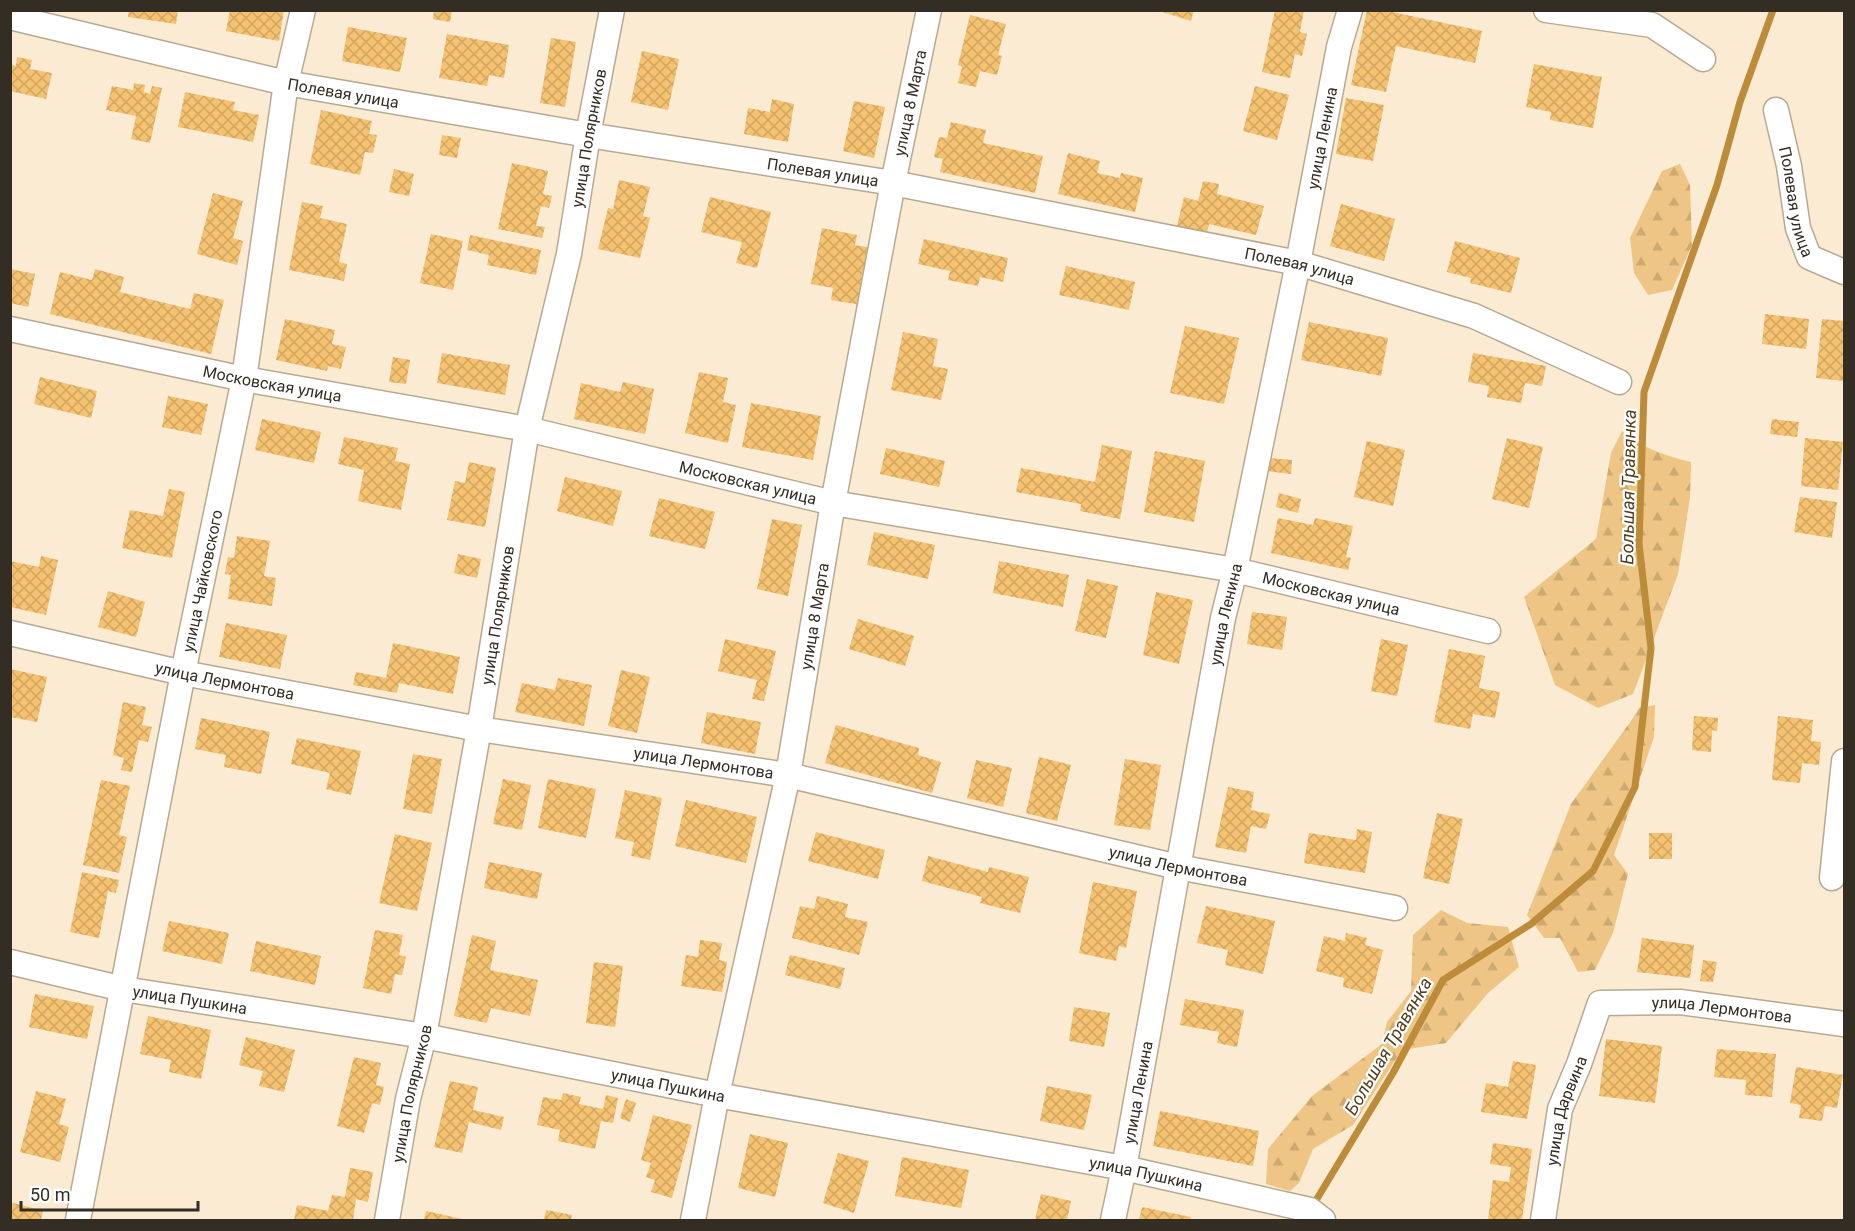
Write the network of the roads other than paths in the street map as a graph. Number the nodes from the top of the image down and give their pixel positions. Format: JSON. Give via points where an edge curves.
{"nodes":[{"id":1,"x":303,"y":10,"type":"edge"},
{"id":2,"x":612,"y":10,"type":"edge"},
{"id":3,"x":929,"y":10,"type":"edge"},
{"id":4,"x":1350,"y":10,"type":"edge"},
{"id":5,"x":1546,"y":10,"type":"edge"},
{"id":6,"x":10,"y":17,"type":"edge"},
{"id":7,"x":1702,"y":59,"type":"dead end"},
{"id":8,"x":286,"y":83,"type":"junction"},
{"id":9,"x":1776,"y":110,"type":"dead end"},
{"id":10,"x":588,"y":135,"type":"junction"},
{"id":11,"x":892,"y":183,"type":"junction"},
{"id":12,"x":1298,"y":263,"type":"junction"},
{"id":13,"x":1845,"y":272,"type":"edge"},
{"id":14,"x":10,"y":329,"type":"edge"},
{"id":15,"x":244,"y":379,"type":"junction"},
{"id":16,"x":1619,"y":382,"type":"dead end"},
{"id":17,"x":527,"y":429,"type":"junction"},
{"id":18,"x":833,"y":503,"type":"junction"},
{"id":19,"x":1235,"y":570,"type":"junction"},
{"id":20,"x":1488,"y":631,"type":"dead end"},
{"id":21,"x":10,"y":633,"type":"edge"},
{"id":22,"x":183,"y":673,"type":"junction"},
{"id":23,"x":479,"y":729,"type":"junction"},
{"id":24,"x":1845,"y":761,"type":"edge"},
{"id":25,"x":788,"y":775,"type":"junction"},
{"id":26,"x":1178,"y":867,"type":"junction"},
{"id":27,"x":1832,"y":878,"type":"dead end"},
{"id":28,"x":1395,"y":908,"type":"dead end"},
{"id":29,"x":10,"y":962,"type":"edge"},
{"id":30,"x":123,"y":989,"type":"junction"},
{"id":31,"x":1600,"y":1003,"type":"joint"},
{"id":32,"x":1845,"y":1023,"type":"edge"},
{"id":33,"x":424,"y":1036,"type":"junction"},
{"id":34,"x":717,"y":1095,"type":"junction"},
{"id":35,"x":1124,"y":1168,"type":"junction"},
{"id":36,"x":78,"y":1221,"type":"edge"},
{"id":37,"x":387,"y":1221,"type":"edge"},
{"id":38,"x":693,"y":1221,"type":"edge"},
{"id":39,"x":1113,"y":1221,"type":"edge"},
{"id":40,"x":1323,"y":1221,"type":"edge"},
{"id":41,"x":1543,"y":1221,"type":"edge"}],
"edges":[{"from":1,"to":8,"type":"street","name":"улица Чайковского"},
{"from":2,"to":10,"type":"street","name":"улица Полярников"},
{"from":3,"to":11,"type":"street","name":"улица 8 Марта"},
{"from":4,"to":12,"type":"street","name":"улица Ленина","via":[[1339,47]]},
{"from":5,"to":7,"type":"street","via":[[1652,25]]},
{"from":6,"to":8,"type":"street","name":"Полевая улица"},
{"from":8,"to":10,"type":"street","name":"Полевая улица"},
{"from":8,"to":15,"type":"street","name":"улица Чайковского"},
{"from":9,"to":13,"type":"street","name":"Полевая улица","via":[[1798,228],[1809,257]]},
{"from":10,"to":11,"type":"street","name":"Полевая улица"},
{"from":10,"to":17,"type":"street","name":"улица Полярников","via":[[569,254]]},
{"from":11,"to":12,"type":"street","name":"Полевая улица"},
{"from":11,"to":18,"type":"street","name":"улица 8 Марта"},
{"from":12,"to":16,"type":"street","name":"Полевая улица","via":[[1474,316]]},
{"from":12,"to":19,"type":"street","name":"улица Ленина"},
{"from":14,"to":15,"type":"street","name":"Московская улица"},
{"from":15,"to":17,"type":"street","name":"Московская улица"},
{"from":15,"to":22,"type":"street","name":"улица Чайковского"},
{"from":17,"to":18,"type":"street","name":"Московская улица"},
{"from":17,"to":23,"type":"street","name":"улица Полярников"},
{"from":18,"to":19,"type":"street","name":"Московская улица"},
{"from":18,"to":25,"type":"street","name":"улица 8 Марта"},
{"from":19,"to":20,"type":"street","name":"Московская улица"},
{"from":19,"to":26,"type":"street","name":"улица Ленина"},
{"from":21,"to":22,"type":"street","name":"улица Лермонтова"},
{"from":22,"to":23,"type":"street","name":"улица Лермонтова"},
{"from":22,"to":30,"type":"street","name":"улица Чайковского"},
{"from":23,"to":25,"type":"street","name":"улица Лермонтова"},
{"from":23,"to":33,"type":"street","name":"улица Полярников"},
{"from":24,"to":27,"type":"street"},
{"from":25,"to":26,"type":"street","name":"улица Лермонтова"},
{"from":25,"to":34,"type":"street","name":"улица 8 Марта"},
{"from":26,"to":28,"type":"street","name":"улица Лермонтова"},
{"from":26,"to":35,"type":"street","name":"улица Ленина"},
{"from":29,"to":30,"type":"street","name":"улица Пушкина"},
{"from":30,"to":33,"type":"street","name":"улица Пушкина"},
{"from":30,"to":36,"type":"street","name":"улица Чайковского"},
{"from":31,"to":32,"type":"street","name":"улица Лермонтова","via":[[1680,1002]]},
{"from":31,"to":41,"type":"street","name":"улица Дарвина","via":[[1580,1065],[1560,1109]]},
{"from":33,"to":34,"type":"street","name":"улица Пушкина"},
{"from":33,"to":37,"type":"street","name":"улица Полярников","via":[[408,1099]]},
{"from":34,"to":35,"type":"street","name":"улица Пушкина"},
{"from":34,"to":38,"type":"street","name":"улица 8 Марта"},
{"from":35,"to":39,"type":"street","name":"улица Ленина"},
{"from":35,"to":40,"type":"street","name":"улица Пушкина","via":[[1310,1210]]}]}
